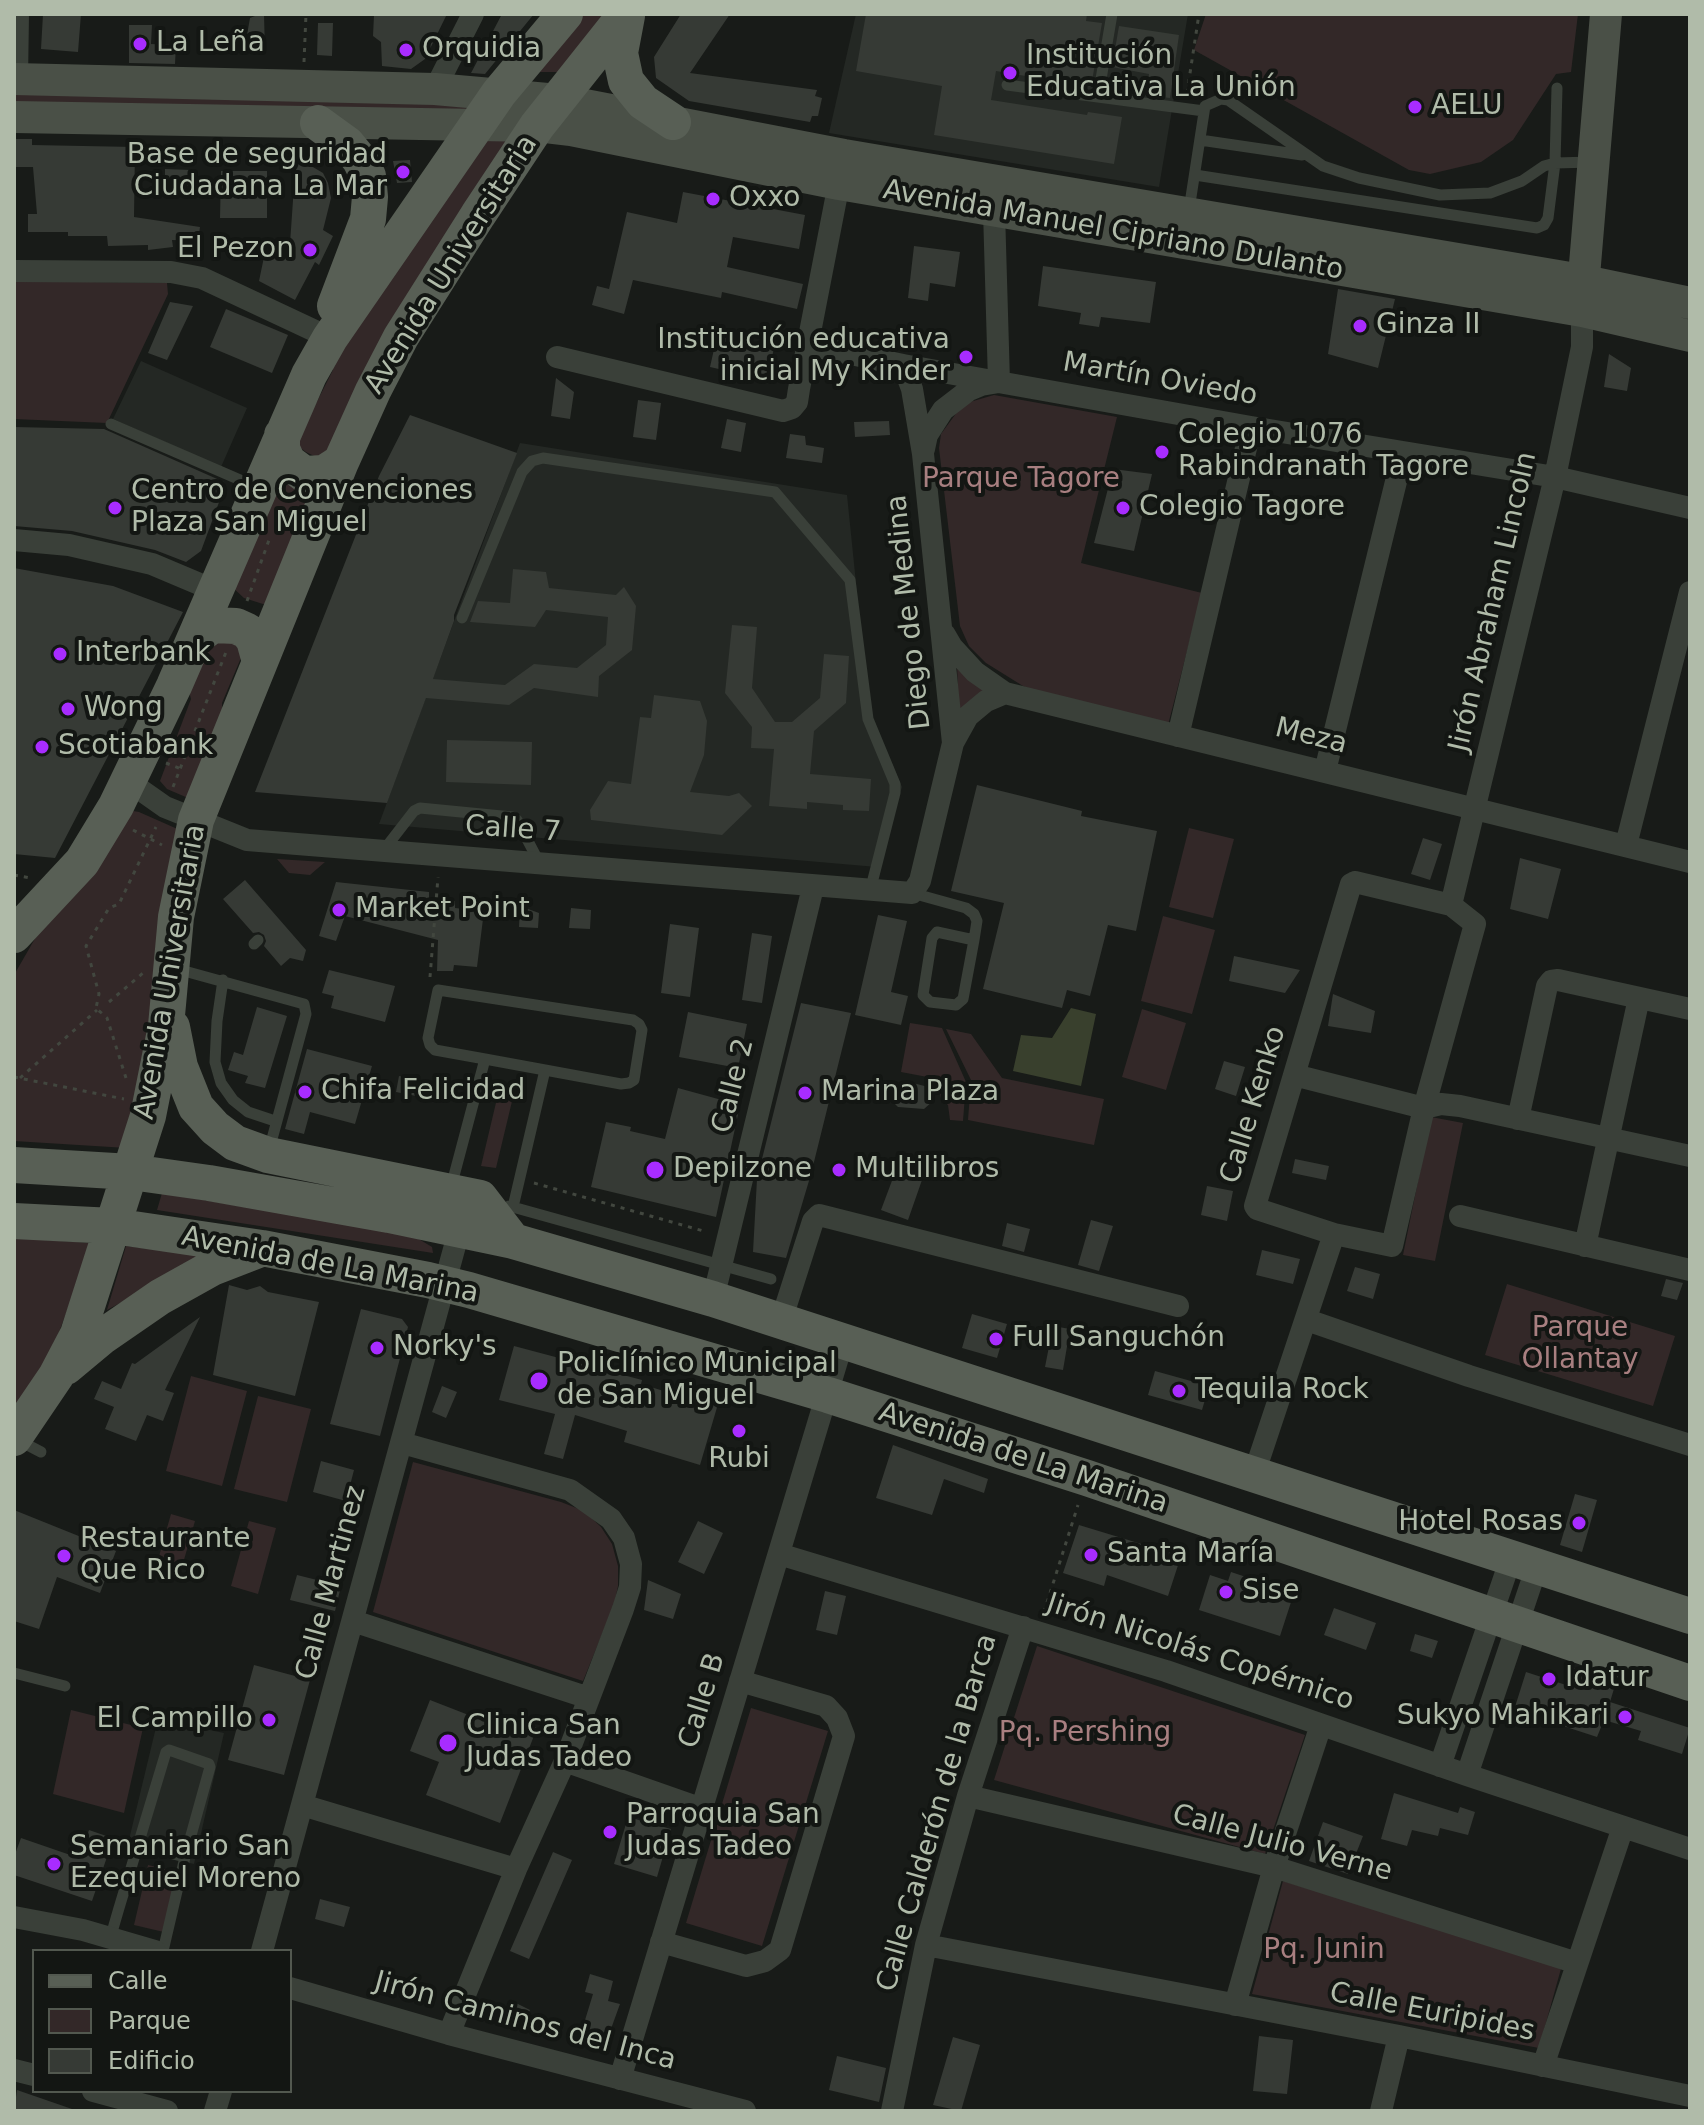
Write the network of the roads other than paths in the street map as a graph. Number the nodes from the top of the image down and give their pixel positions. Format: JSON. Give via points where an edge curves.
{"nodes":[{"id":1,"x":18,"y":14,"type":"edge"},
{"id":2,"x":473,"y":14,"type":"edge"},
{"id":3,"x":565,"y":14,"type":"edge"},
{"id":4,"x":627,"y":14,"type":"edge"},
{"id":5,"x":1112,"y":14,"type":"edge"},
{"id":6,"x":1606,"y":14,"type":"edge"},
{"id":7,"x":16,"y":80,"type":"edge"},
{"id":8,"x":1007,"y":85,"type":"dead end"},
{"id":9,"x":1557,"y":88,"type":"dead end"},
{"id":10,"x":435,"y":89,"type":"junction"},
{"id":11,"x":499,"y":93,"type":"junction"},
{"id":12,"x":1098,"y":97,"type":"junction"},
{"id":13,"x":1204,"y":111,"type":"junction"},
{"id":14,"x":548,"y":113,"type":"junction"},
{"id":15,"x":14,"y":117,"type":"edge"},
{"id":16,"x":673,"y":122,"type":"junction"},
{"id":17,"x":318,"y":123,"type":"junction"},
{"id":18,"x":475,"y":125,"type":"junction"},
{"id":19,"x":1200,"y":140,"type":"junction"},
{"id":20,"x":1307,"y":156,"type":"junction"},
{"id":21,"x":1593,"y":162,"type":"junction"},
{"id":22,"x":1555,"y":163,"type":"junction"},
{"id":23,"x":842,"y":170,"type":"junction"},
{"id":24,"x":1195,"y":175,"type":"junction"},
{"id":25,"x":994,"y":211,"type":"junction"},
{"id":26,"x":1090,"y":213,"type":"junction"},
{"id":27,"x":1189,"y":215,"type":"junction"},
{"id":28,"x":14,"y":271,"type":"edge"},
{"id":29,"x":1582,"y":296,"type":"junction"},
{"id":30,"x":1690,"y":303,"type":"edge"},
{"id":31,"x":1690,"y":336,"type":"edge"},
{"id":32,"x":330,"y":338,"type":"junction"},
{"id":33,"x":808,"y":345,"type":"junction"},
{"id":34,"x":557,"y":357,"type":"dead end"},
{"id":35,"x":903,"y":365,"type":"junction"},
{"id":36,"x":999,"y":382,"type":"junction"},
{"id":37,"x":111,"y":424,"type":"dead end"},
{"id":38,"x":1251,"y":427,"type":"junction"},
{"id":39,"x":282,"y":435,"type":"junction"},
{"id":40,"x":1403,"y":453,"type":"junction"},
{"id":41,"x":923,"y":454,"type":"junction"},
{"id":42,"x":341,"y":462,"type":"junction"},
{"id":43,"x":1555,"y":477,"type":"junction"},
{"id":44,"x":259,"y":488,"type":"junction"},
{"id":45,"x":1690,"y":508,"type":"edge"},
{"id":46,"x":14,"y":540,"type":"edge"},
{"id":47,"x":220,"y":580,"type":"junction"},
{"id":48,"x":1690,"y":592,"type":"edge"},
{"id":49,"x":283,"y":602,"type":"junction"},
{"id":50,"x":462,"y":618,"type":"dead end"},
{"id":51,"x":943,"y":630,"type":"junction"},
{"id":52,"x":195,"y":638,"type":"junction"},
{"id":53,"x":260,"y":662,"type":"junction"},
{"id":54,"x":1005,"y":693,"type":"junction"},
{"id":55,"x":1178,"y":736,"type":"junction"},
{"id":56,"x":953,"y":743,"type":"junction"},
{"id":57,"x":1325,"y":771,"type":"junction"},
{"id":58,"x":124,"y":773,"type":"junction"},
{"id":59,"x":1475,"y":809,"type":"junction"},
{"id":60,"x":196,"y":820,"type":"junction"},
{"id":61,"x":1626,"y":845,"type":"junction"},
{"id":62,"x":383,"y":851,"type":"junction"},
{"id":63,"x":539,"y":862,"type":"junction"},
{"id":64,"x":1690,"y":862,"type":"edge"},
{"id":65,"x":813,"y":887,"type":"junction"},
{"id":66,"x":870,"y":892,"type":"junction"},
{"id":67,"x":910,"y":894,"type":"junction"},
{"id":68,"x":1451,"y":905,"type":"junction"},
{"id":69,"x":27,"y":914,"type":"edge"},
{"id":70,"x":974,"y":940,"type":"junction"},
{"id":71,"x":171,"y":958,"type":"junction"},
{"id":72,"x":223,"y":980,"type":"junction"},
{"id":73,"x":1639,"y":998,"type":"junction"},
{"id":74,"x":167,"y":1006,"type":"junction"},
{"id":75,"x":1690,"y":1009,"type":"edge"},
{"id":76,"x":485,"y":1059,"type":"junction"},
{"id":77,"x":545,"y":1070,"type":"junction"},
{"id":78,"x":1294,"y":1075,"type":"junction"},
{"id":79,"x":1424,"y":1108,"type":"junction"},
{"id":80,"x":1518,"y":1119,"type":"junction"},
{"id":81,"x":1608,"y":1137,"type":"junction"},
{"id":82,"x":272,"y":1138,"type":"junction"},
{"id":83,"x":1690,"y":1156,"type":"edge"},
{"id":84,"x":14,"y":1165,"type":"edge"},
{"id":85,"x":131,"y":1172,"type":"junction"},
{"id":86,"x":489,"y":1209,"type":"junction"},
{"id":87,"x":1460,"y":1216,"type":"dead end"},
{"id":88,"x":14,"y":1221,"type":"edge"},
{"id":89,"x":113,"y":1226,"type":"junction"},
{"id":90,"x":459,"y":1231,"type":"junction"},
{"id":91,"x":1334,"y":1234,"type":"junction"},
{"id":92,"x":1585,"y":1246,"type":"junction"},
{"id":93,"x":262,"y":1248,"type":"junction"},
{"id":94,"x":1690,"y":1270,"type":"edge"},
{"id":95,"x":771,"y":1279,"type":"dead end"},
{"id":96,"x":718,"y":1282,"type":"junction"},
{"id":97,"x":445,"y":1284,"type":"junction"},
{"id":98,"x":1178,"y":1306,"type":"dead end"},
{"id":99,"x":1307,"y":1320,"type":"junction"},
{"id":100,"x":781,"y":1321,"type":"junction"},
{"id":101,"x":843,"y":1341,"type":"junction"},
{"id":102,"x":56,"y":1376,"type":"junction"},
{"id":103,"x":828,"y":1395,"type":"junction"},
{"id":104,"x":21,"y":1441,"type":"edge"},
{"id":105,"x":402,"y":1443,"type":"junction"},
{"id":106,"x":1690,"y":1445,"type":"edge"},
{"id":107,"x":1254,"y":1474,"type":"junction"},
{"id":108,"x":779,"y":1554,"type":"junction"},
{"id":109,"x":1524,"y":1562,"type":"junction"},
{"id":110,"x":1689,"y":1613,"type":"edge"},
{"id":111,"x":1506,"y":1618,"type":"junction"},
{"id":112,"x":353,"y":1621,"type":"junction"},
{"id":113,"x":1030,"y":1629,"type":"junction"},
{"id":114,"x":14,"y":1673,"type":"edge"},
{"id":115,"x":740,"y":1681,"type":"junction"},
{"id":116,"x":1690,"y":1683,"type":"edge"},
{"id":117,"x":65,"y":1686,"type":"dead end"},
{"id":118,"x":589,"y":1698,"type":"junction"},
{"id":119,"x":1321,"y":1725,"type":"junction"},
{"id":120,"x":565,"y":1761,"type":"junction"},
{"id":121,"x":1440,"y":1766,"type":"junction"},
{"id":122,"x":1467,"y":1775,"type":"junction"},
{"id":123,"x":968,"y":1796,"type":"junction"},
{"id":124,"x":302,"y":1805,"type":"junction"},
{"id":125,"x":702,"y":1809,"type":"junction"},
{"id":126,"x":1623,"y":1827,"type":"junction"},
{"id":127,"x":138,"y":1845,"type":"junction"},
{"id":128,"x":1690,"y":1849,"type":"edge"},
{"id":129,"x":185,"y":1857,"type":"junction"},
{"id":130,"x":1274,"y":1867,"type":"junction"},
{"id":131,"x":516,"y":1869,"type":"junction"},
{"id":132,"x":14,"y":1917,"type":"edge"},
{"id":133,"x":110,"y":1939,"type":"junction"},
{"id":134,"x":661,"y":1942,"type":"junction"},
{"id":135,"x":926,"y":1945,"type":"junction"},
{"id":136,"x":148,"y":1949,"type":"edge"},
{"id":137,"x":163,"y":1949,"type":"edge"},
{"id":138,"x":263,"y":1949,"type":"edge"},
{"id":139,"x":1577,"y":1963,"type":"junction"},
{"id":140,"x":292,"y":1989,"type":"edge"},
{"id":141,"x":1235,"y":2005,"type":"junction"},
{"id":142,"x":449,"y":2034,"type":"junction"},
{"id":143,"x":1399,"y":2036,"type":"junction"},
{"id":144,"x":1543,"y":2066,"type":"junction"},
{"id":145,"x":620,"y":2079,"type":"junction"},
{"id":146,"x":100,"y":2093,"type":"edge"},
{"id":147,"x":1690,"y":2096,"type":"edge"},
{"id":148,"x":167,"y":2111,"type":"edge"},
{"id":149,"x":745,"y":2111,"type":"edge"},
{"id":150,"x":892,"y":2111,"type":"edge"},
{"id":151,"x":1381,"y":2111,"type":"edge"}],
"edges":[{"from":1,"to":7,"type":"street"},
{"from":2,"to":10,"type":"street"},
{"from":3,"to":11,"type":"main road","name":"Avenida Universitaria"},
{"from":4,"to":14,"type":"main road","name":"Avenida Universitaria"},
{"from":4,"to":16,"type":"main road","via":[[620,53],[626,81],[643,102]]},
{"from":5,"to":12,"type":"lane"},
{"from":6,"to":21,"type":"main road"},
{"from":7,"to":10,"type":"main road"},
{"from":8,"to":12,"type":"lane"},
{"from":9,"to":22,"type":"lane"},
{"from":10,"to":11,"type":"main road"},
{"from":11,"to":14,"type":"main road"},
{"from":11,"to":18,"type":"main road","name":"Avenida Universitaria"},
{"from":12,"to":13,"type":"lane"},
{"from":13,"to":19,"type":"lane"},
{"from":13,"to":20,"type":"lane","via":[[1214,100],[1228,100]]},
{"from":14,"to":16,"type":"main road","name":"Avenida Manuel Cipriano Dulanto"},
{"from":14,"to":18,"type":"main road"},
{"from":14,"to":23,"type":"main road","name":"Avenida Manuel Cipriano Dulanto","via":[[571,130]]},
{"from":14,"to":42,"type":"main road","name":"Avenida Universitaria","via":[[401,337]]},
{"from":15,"to":17,"type":"main road"},
{"from":16,"to":23,"type":"main road","name":"Avenida Manuel Cipriano Dulanto"},
{"from":17,"to":18,"type":"main road"},
{"from":17,"to":32,"type":"main road","via":[[360,160],[370,197],[368,219],[333,312]]},
{"from":18,"to":32,"type":"main road","name":"Avenida Universitaria"},
{"from":19,"to":20,"type":"lane"},
{"from":19,"to":24,"type":"lane"},
{"from":20,"to":22,"type":"lane","via":[[1359,178],[1440,195],[1490,193]]},
{"from":21,"to":22,"type":"lane"},
{"from":21,"to":29,"type":"main road"},
{"from":22,"to":24,"type":"lane","via":[[1548,218],[1537,228]]},
{"from":23,"to":25,"type":"main road","name":"Avenida Manuel Cipriano Dulanto"},
{"from":23,"to":26,"type":"main road","name":"Avenida Manuel Cipriano Dulanto"},
{"from":23,"to":33,"type":"street"},
{"from":24,"to":27,"type":"lane"},
{"from":25,"to":26,"type":"main road","name":"Avenida Manuel Cipriano Dulanto"},
{"from":25,"to":36,"type":"street"},
{"from":26,"to":27,"type":"main road","name":"Avenida Manuel Cipriano Dulanto"},
{"from":26,"to":29,"type":"main road","name":"Avenida Manuel Cipriano Dulanto"},
{"from":27,"to":29,"type":"main road","name":"Avenida Manuel Cipriano Dulanto"},
{"from":28,"to":32,"type":"street","via":[[171,272],[202,278]]},
{"from":29,"to":30,"type":"main road","name":"Avenida Manuel Cipriano Dulanto"},
{"from":29,"to":31,"type":"main road","name":"Avenida Manuel Cipriano Dulanto"},
{"from":29,"to":43,"type":"street","name":"Jirón Abraham Lincoln","via":[[1582,347]]},
{"from":32,"to":39,"type":"main road","name":"Avenida Universitaria"},
{"from":33,"to":34,"type":"street","via":[[797,402],[783,411]]},
{"from":33,"to":35,"type":"street","name":"Martín Oviedo"},
{"from":35,"to":36,"type":"street","name":"Martín Oviedo"},
{"from":35,"to":41,"type":"street","name":"Diego de Medina"},
{"from":36,"to":38,"type":"street","name":"Martín Oviedo"},
{"from":36,"to":41,"type":"street","via":[[969,390],[943,410],[927,435]]},
{"from":37,"to":44,"type":"lane"},
{"from":38,"to":40,"type":"street","name":"Martín Oviedo"},
{"from":38,"to":55,"type":"street"},
{"from":39,"to":42,"type":"main road","via":[[288,462],[304,474],[324,473]]},
{"from":39,"to":44,"type":"main road","name":"Avenida Universitaria"},
{"from":40,"to":43,"type":"street","name":"Martín Oviedo"},
{"from":40,"to":57,"type":"street"},
{"from":41,"to":51,"type":"street","name":"Diego de Medina"},
{"from":42,"to":49,"type":"main road","name":"Avenida Universitaria"},
{"from":43,"to":45,"type":"street","name":"Martín Oviedo"},
{"from":43,"to":59,"type":"street","name":"Jirón Abraham Lincoln"},
{"from":44,"to":47,"type":"main road","name":"Avenida Universitaria"},
{"from":46,"to":47,"type":"street","via":[[69,545]]},
{"from":47,"to":49,"type":"main road","via":[[228,596],[244,608],[257,611]]},
{"from":47,"to":52,"type":"main road","name":"Avenida Universitaria"},
{"from":48,"to":61,"type":"street"},
{"from":49,"to":53,"type":"main road","name":"Avenida Universitaria"},
{"from":50,"to":66,"type":"lane","via":[[522,472],[532,461],[543,458],[775,492],[850,580],[868,719],[895,784]]},
{"from":51,"to":54,"type":"street","name":"Meza","via":[[975,672]]},
{"from":51,"to":56,"type":"street","name":"Diego de Medina"},
{"from":52,"to":53,"type":"main road","via":[[213,625],[236,626],[254,640]]},
{"from":52,"to":58,"type":"main road","name":"Avenida Universitaria"},
{"from":53,"to":60,"type":"main road","name":"Avenida Universitaria"},
{"from":54,"to":55,"type":"street","name":"Meza"},
{"from":54,"to":56,"type":"street","via":[[968,716]]},
{"from":55,"to":57,"type":"street","name":"Meza"},
{"from":56,"to":67,"type":"street","name":"Diego de Medina","via":[[920,881]]},
{"from":57,"to":59,"type":"street","name":"Meza"},
{"from":58,"to":60,"type":"street","name":"Calle 7","via":[[165,807]]},
{"from":58,"to":69,"type":"main road","name":"Avenida Universitaria","via":[[92,847],[63,884]]},
{"from":59,"to":61,"type":"street","name":"Meza"},
{"from":59,"to":68,"type":"street","name":"Jirón Abraham Lincoln"},
{"from":60,"to":62,"type":"street","name":"Calle 7","via":[[247,840]]},
{"from":60,"to":71,"type":"main road","name":"Avenida Universitaria"},
{"from":61,"to":64,"type":"street","name":"Meza"},
{"from":62,"to":63,"type":"street","name":"Calle 7"},
{"from":62,"to":63,"type":"lane","via":[[420,808],[512,817]]},
{"from":63,"to":65,"type":"street","name":"Calle 7"},
{"from":65,"to":66,"type":"street","name":"Calle 7"},
{"from":65,"to":96,"type":"street","name":"Calle 2"},
{"from":66,"to":67,"type":"street","name":"Calle 7"},
{"from":67,"to":70,"type":"lane","via":[[966,908],[977,921]]},
{"from":68,"to":78,"type":"street","name":"Calle Kenko","via":[[1352,882]]},
{"from":68,"to":79,"type":"street","via":[[1475,924]]},
{"from":70,"to":70,"type":"lane","via":[[963,999],[956,1005],[925,999],[934,934]]},
{"from":71,"to":72,"type":"lane"},
{"from":71,"to":74,"type":"main road","name":"Avenida Universitaria"},
{"from":72,"to":82,"type":"lane","via":[[215,1062],[221,1083]]},
{"from":72,"to":82,"type":"lane","via":[[299,1002],[306,1009]]},
{"from":73,"to":75,"type":"street"},
{"from":73,"to":80,"type":"street","via":[[1551,981]]},
{"from":73,"to":81,"type":"street"},
{"from":74,"to":82,"type":"main road","via":[[180,1067],[196,1107],[235,1143]]},
{"from":74,"to":85,"type":"main road","name":"Avenida Universitaria","via":[[148,1116]]},
{"from":76,"to":77,"type":"lane"},
{"from":76,"to":77,"type":"lane","via":[[430,1045],[438,990],[633,1020],[642,1030],[634,1080],[629,1083]]},
{"from":76,"to":86,"type":"lane"},
{"from":77,"to":86,"type":"lane"},
{"from":78,"to":79,"type":"street"},
{"from":78,"to":91,"type":"street","name":"Calle Kenko","via":[[1255,1206]]},
{"from":79,"to":80,"type":"street","via":[[1460,1106]]},
{"from":79,"to":91,"type":"street","via":[[1392,1246]]},
{"from":80,"to":81,"type":"street"},
{"from":81,"to":83,"type":"street"},
{"from":81,"to":92,"type":"street"},
{"from":82,"to":86,"type":"main road"},
{"from":84,"to":85,"type":"main road","name":"Avenida de La Marina"},
{"from":85,"to":89,"type":"main road","name":"Avenida Universitaria"},
{"from":85,"to":90,"type":"main road","name":"Avenida de La Marina"},
{"from":86,"to":90,"type":"main road","name":"Avenida de La Marina"},
{"from":86,"to":96,"type":"main road","name":"Avenida de La Marina"},
{"from":87,"to":92,"type":"street"},
{"from":88,"to":89,"type":"main road","name":"Avenida de La Marina"},
{"from":89,"to":93,"type":"main road","name":"Avenida de La Marina"},
{"from":89,"to":102,"type":"main road","name":"Avenida Universitaria","via":[[78,1334]]},
{"from":90,"to":97,"type":"street","name":"Calle Martinez"},
{"from":91,"to":99,"type":"street"},
{"from":92,"to":94,"type":"street"},
{"from":93,"to":97,"type":"main road","name":"Avenida de La Marina"},
{"from":93,"to":102,"type":"main road","via":[[160,1297]]},
{"from":95,"to":96,"type":"lane"},
{"from":96,"to":100,"type":"main road","name":"Avenida de La Marina"},
{"from":97,"to":103,"type":"main road","name":"Avenida de La Marina"},
{"from":97,"to":105,"type":"street","name":"Calle Martinez"},
{"from":98,"to":100,"type":"street","via":[[819,1215]]},
{"from":99,"to":106,"type":"street"},
{"from":99,"to":107,"type":"street"},
{"from":100,"to":101,"type":"main road","name":"Avenida de La Marina"},
{"from":101,"to":103,"type":"street","name":"Calle B"},
{"from":101,"to":107,"type":"main road","name":"Avenida de La Marina"},
{"from":102,"to":104,"type":"main road","name":"Avenida Universitaria"},
{"from":103,"to":108,"type":"street","name":"Calle B"},
{"from":103,"to":111,"type":"main road","name":"Avenida de La Marina"},
{"from":105,"to":112,"type":"street","name":"Calle Martinez"},
{"from":105,"to":118,"type":"street","via":[[570,1490],[611,1519],[624,1538],[630,1587]]},
{"from":107,"to":109,"type":"main road","name":"Avenida de La Marina"},
{"from":108,"to":113,"type":"street","name":"Jirón Nicolás Copérnico"},
{"from":108,"to":115,"type":"street","name":"Calle B"},
{"from":109,"to":110,"type":"main road","name":"Avenida de La Marina"},
{"from":109,"to":111,"type":"street"},
{"from":111,"to":116,"type":"main road","name":"Avenida de La Marina"},
{"from":111,"to":121,"type":"street"},
{"from":111,"to":122,"type":"street"},
{"from":112,"to":118,"type":"street"},
{"from":112,"to":124,"type":"street","name":"Calle Martinez"},
{"from":113,"to":119,"type":"street","name":"Jirón Nicolás Copérnico"},
{"from":113,"to":123,"type":"street","name":"Calle Calderón de la Barca"},
{"from":114,"to":117,"type":"lane"},
{"from":115,"to":125,"type":"street","name":"Calle B"},
{"from":115,"to":134,"type":"street","via":[[826,1706],[844,1736],[780,1950],[746,1966]]},
{"from":118,"to":120,"type":"street"},
{"from":119,"to":121,"type":"street","name":"Jirón Nicolás Copérnico"},
{"from":119,"to":130,"type":"street"},
{"from":120,"to":125,"type":"street"},
{"from":120,"to":131,"type":"street"},
{"from":121,"to":122,"type":"street","name":"Jirón Nicolás Copérnico"},
{"from":122,"to":126,"type":"street","name":"Jirón Nicolás Copérnico"},
{"from":123,"to":130,"type":"street","name":"Calle Julio Verne"},
{"from":123,"to":135,"type":"street","name":"Calle Calderón de la Barca"},
{"from":124,"to":131,"type":"street"},
{"from":124,"to":138,"type":"street","name":"Calle Martinez"},
{"from":125,"to":134,"type":"street","name":"Calle B"},
{"from":126,"to":128,"type":"street","name":"Jirón Nicolás Copérnico"},
{"from":126,"to":139,"type":"street"},
{"from":127,"to":129,"type":"lane"},
{"from":127,"to":129,"type":"lane","via":[[169,1750],[210,1767]]},
{"from":127,"to":133,"type":"lane"},
{"from":129,"to":137,"type":"lane"},
{"from":130,"to":139,"type":"street","name":"Calle Julio Verne"},
{"from":130,"to":141,"type":"street"},
{"from":131,"to":142,"type":"street"},
{"from":132,"to":133,"type":"street"},
{"from":133,"to":136,"type":"street"},
{"from":134,"to":145,"type":"street","name":"Calle B"},
{"from":135,"to":141,"type":"street","name":"Calle Euripides"},
{"from":135,"to":150,"type":"street","name":"Calle Calderón de la Barca"},
{"from":139,"to":144,"type":"street"},
{"from":140,"to":142,"type":"street","name":"Jirón Caminos del Inca"},
{"from":141,"to":143,"type":"street","name":"Calle Euripides"},
{"from":142,"to":145,"type":"street","name":"Jirón Caminos del Inca"},
{"from":143,"to":144,"type":"street","name":"Calle Euripides"},
{"from":143,"to":151,"type":"street"},
{"from":144,"to":147,"type":"street","name":"Calle Euripides"},
{"from":145,"to":149,"type":"street","name":"Jirón Caminos del Inca"},
{"from":146,"to":148,"type":"street"}]}
